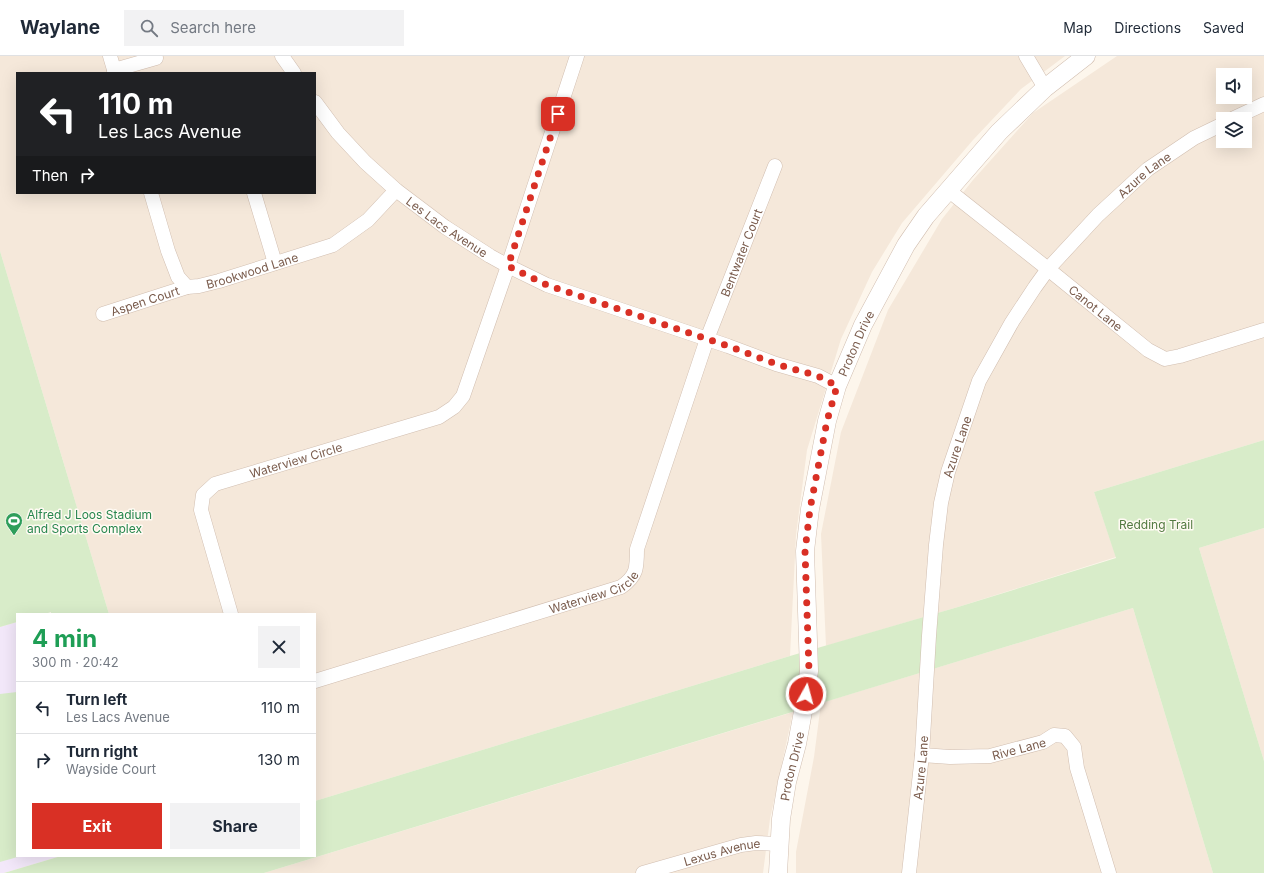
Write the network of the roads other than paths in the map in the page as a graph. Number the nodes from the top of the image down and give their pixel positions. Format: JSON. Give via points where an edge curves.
{"nodes":[{"id":1,"x":110,"y":56,"type":"edge"},
{"id":2,"x":282,"y":56,"type":"edge"},
{"id":3,"x":578,"y":56,"type":"edge"},
{"id":4,"x":1026,"y":56,"type":"edge"},
{"id":5,"x":1086,"y":56,"type":"edge"},
{"id":6,"x":156,"y":58,"type":"dead end"},
{"id":7,"x":114,"y":72,"type":"edge"},
{"id":8,"x":293,"y":72,"type":"edge"},
{"id":9,"x":1045,"y":88,"type":"junction"},
{"id":10,"x":316,"y":103,"type":"edge"},
{"id":11,"x":1264,"y":104,"type":"edge"},
{"id":12,"x":1247,"y":112,"type":"edge"},
{"id":13,"x":1216,"y":127,"type":"edge"},
{"id":14,"x":775,"y":166,"type":"dead end"},
{"id":15,"x":396,"y":190,"type":"junction"},
{"id":16,"x":948,"y":190,"type":"junction"},
{"id":17,"x":151,"y":194,"type":"edge"},
{"id":18,"x":254,"y":194,"type":"edge"},
{"id":19,"x":275,"y":263,"type":"junction"},
{"id":20,"x":508,"y":266,"type":"junction"},
{"id":21,"x":1048,"y":269,"type":"junction"},
{"id":22,"x":187,"y":287,"type":"junction"},
{"id":23,"x":103,"y":314,"type":"dead end"},
{"id":24,"x":1264,"y":330,"type":"edge"},
{"id":25,"x":707,"y":339,"type":"junction"},
{"id":26,"x":837,"y":386,"type":"junction"},
{"id":27,"x":231,"y":613,"type":"edge"},
{"id":28,"x":316,"y":681,"type":"edge"},
{"id":29,"x":922,"y":755,"type":"junction"},
{"id":30,"x":779,"y":844,"type":"junction"},
{"id":31,"x":643,"y":873,"type":"edge"},
{"id":32,"x":778,"y":873,"type":"edge"},
{"id":33,"x":909,"y":873,"type":"edge"},
{"id":34,"x":1108,"y":873,"type":"edge"}],
"edges":[{"from":1,"to":7,"type":"street"},
{"from":2,"to":8,"type":"street"},
{"from":3,"to":20,"type":"street","name":"Waterview Circle"},
{"from":4,"to":9,"type":"street"},
{"from":5,"to":9,"type":"street","name":"Proton Drive"},
{"from":6,"to":7,"type":"street"},
{"from":9,"to":16,"type":"street","name":"Proton Drive","via":[[999,132]]},
{"from":10,"to":15,"type":"street","name":"Les Lacs Avenue","via":[[338,133]]},
{"from":11,"to":12,"type":"street"},
{"from":13,"to":21,"type":"street","name":"Azure Lane","via":[[1194,138],[1148,169],[1098,215]]},
{"from":14,"to":25,"type":"street","name":"Bentwater Court"},
{"from":15,"to":19,"type":"street","name":"Brookwood Lane","via":[[368,220],[333,245]]},
{"from":15,"to":20,"type":"street","name":"Les Lacs Avenue","via":[[445,227]]},
{"from":16,"to":21,"type":"street","name":"Canot Lane"},
{"from":16,"to":26,"type":"street","name":"Proton Drive","via":[[906,245],[863,325]]},
{"from":17,"to":22,"type":"street","via":[[173,264],[178,277]]},
{"from":18,"to":19,"type":"street"},
{"from":19,"to":22,"type":"street","name":"Brookwood Lane","via":[[199,286]]},
{"from":20,"to":25,"type":"street","name":"Les Lacs Avenue","via":[[547,285]]},
{"from":20,"to":27,"type":"street","name":"Waterview Circle","via":[[463,396],[454,407],[439,417],[215,484],[203,495],[201,510]]},
{"from":21,"to":24,"type":"street","name":"Canot Lane","via":[[1148,350],[1165,359]]},
{"from":21,"to":29,"type":"street","name":"Azure Lane","via":[[1012,322],[978,380],[948,472],[936,545]]},
{"from":22,"to":23,"type":"street","name":"Aspen Court"},
{"from":25,"to":26,"type":"street","name":"Les Lacs Avenue","via":[[818,376]]},
{"from":25,"to":28,"type":"street","name":"Waterview Circle","via":[[637,549],[637,565],[631,580],[621,587]]},
{"from":26,"to":30,"type":"street","name":"Proton Drive","via":[[827,421],[810,509],[805,551],[809,671],[802,722],[780,819]]},
{"from":29,"to":33,"type":"street","name":"Azure Lane"},
{"from":29,"to":34,"type":"street","name":"Rive Lane","via":[[950,758],[990,756],[1042,742],[1054,735],[1065,736],[1074,747],[1077,768]]},
{"from":30,"to":31,"type":"street","name":"Lexus Avenue","via":[[741,845]]},
{"from":30,"to":32,"type":"street","name":"Proton Drive"}]}
